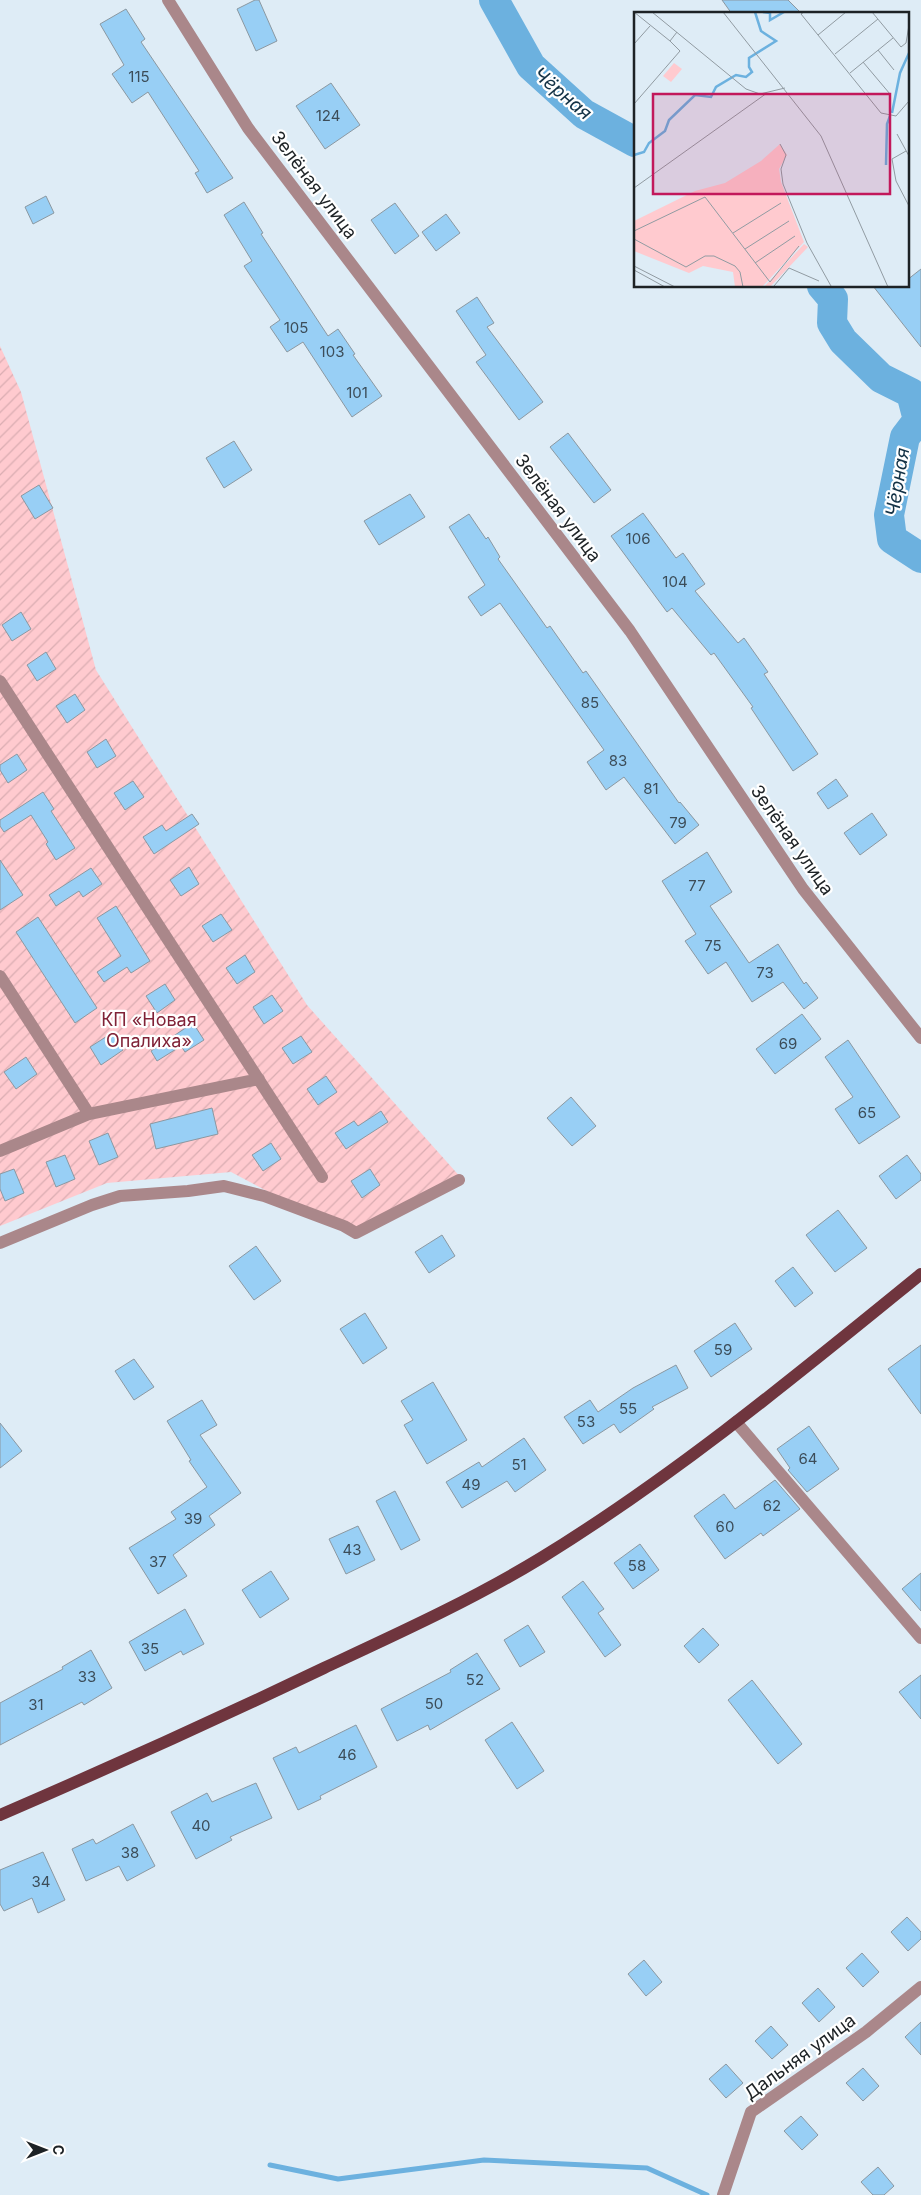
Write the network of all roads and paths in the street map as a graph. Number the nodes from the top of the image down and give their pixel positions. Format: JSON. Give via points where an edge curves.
{"nodes":[{"id":1,"x":168,"y":0,"type":"edge"},
{"id":2,"x":0,"y":681,"type":"edge"},
{"id":3,"x":0,"y":976,"type":"edge"},
{"id":4,"x":921,"y":1038,"type":"edge"},
{"id":5,"x":259,"y":1079,"type":"junction"},
{"id":6,"x":89,"y":1114,"type":"junction"},
{"id":7,"x":0,"y":1151,"type":"edge"},
{"id":8,"x":322,"y":1177,"type":"dead end"},
{"id":9,"x":459,"y":1180,"type":"dead end"},
{"id":10,"x":0,"y":1243,"type":"edge"},
{"id":11,"x":921,"y":1274,"type":"edge"},
{"id":12,"x":736,"y":1422,"type":"junction"},
{"id":13,"x":921,"y":1638,"type":"edge"},
{"id":14,"x":0,"y":1815,"type":"edge"},
{"id":15,"x":921,"y":1987,"type":"edge"},
{"id":16,"x":723,"y":2195,"type":"edge"}],
"edges":[{"from":1,"to":4,"type":"street","name":"Зелёная улица","via":[[248,128],[630,631],[803,889]]},
{"from":2,"to":5,"type":"street"},
{"from":3,"to":6,"type":"street"},
{"from":5,"to":6,"type":"street"},
{"from":5,"to":8,"type":"street"},
{"from":6,"to":7,"type":"street"},
{"from":9,"to":10,"type":"street","via":[[356,1233],[264,1196],[224,1186],[120,1196]]},
{"from":11,"to":12,"type":"main road"},
{"from":12,"to":13,"type":"street"},
{"from":12,"to":14,"type":"main road","via":[[625,1504],[539,1559],[468,1599],[148,1751]]},
{"from":15,"to":16,"type":"street","name":"Дальняя улица","via":[[866,2032],[751,2112]]}]}
